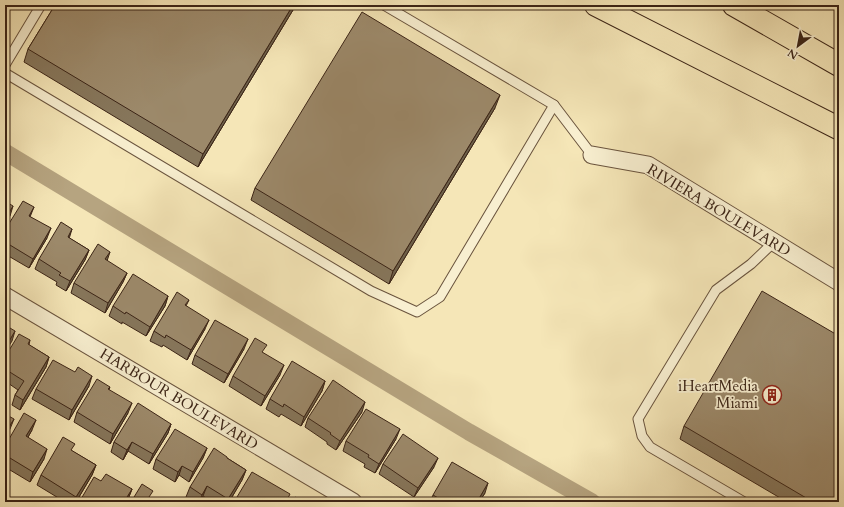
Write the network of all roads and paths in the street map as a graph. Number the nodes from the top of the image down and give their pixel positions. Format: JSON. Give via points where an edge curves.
{"nodes":[{"id":1,"x":41,"y":5,"type":"edge"},
{"id":2,"x":384,"y":5,"type":"edge"},
{"id":3,"x":596,"y":5,"type":"edge"},
{"id":4,"x":625,"y":5,"type":"edge"},
{"id":5,"x":734,"y":5,"type":"edge"},
{"id":6,"x":5,"y":65,"type":"edge"},
{"id":7,"x":839,"y":65,"type":"edge"},
{"id":8,"x":5,"y":73,"type":"edge"},
{"id":9,"x":554,"y":104,"type":"junction"},
{"id":10,"x":838,"y":129,"type":"edge"},
{"id":11,"x":592,"y":155,"type":"joint"},
{"id":12,"x":774,"y":242,"type":"junction"},
{"id":13,"x":839,"y":282,"type":"edge"},
{"id":14,"x":5,"y":296,"type":"edge"},
{"id":15,"x":353,"y":502,"type":"edge"},
{"id":16,"x":744,"y":502,"type":"edge"}],
"edges":[{"from":1,"to":6,"type":"lane"},
{"from":2,"to":9,"type":"lane"},
{"from":3,"to":10,"type":"highway"},
{"from":4,"to":10,"type":"highway"},
{"from":5,"to":7,"type":"highway"},
{"from":8,"to":9,"type":"lane","via":[[371,291],[417,312],[440,297]]},
{"from":9,"to":11,"type":"lane"},
{"from":11,"to":12,"type":"street","name":"RIVIERA BOULEVARD","via":[[648,165]]},
{"from":12,"to":13,"type":"street","name":"RIVIERA BOULEVARD"},
{"from":12,"to":16,"type":"lane","via":[[751,264],[716,290],[638,419],[642,436],[650,447]]},
{"from":14,"to":15,"type":"street","name":"HARBOUR BOULEVARD"}]}
